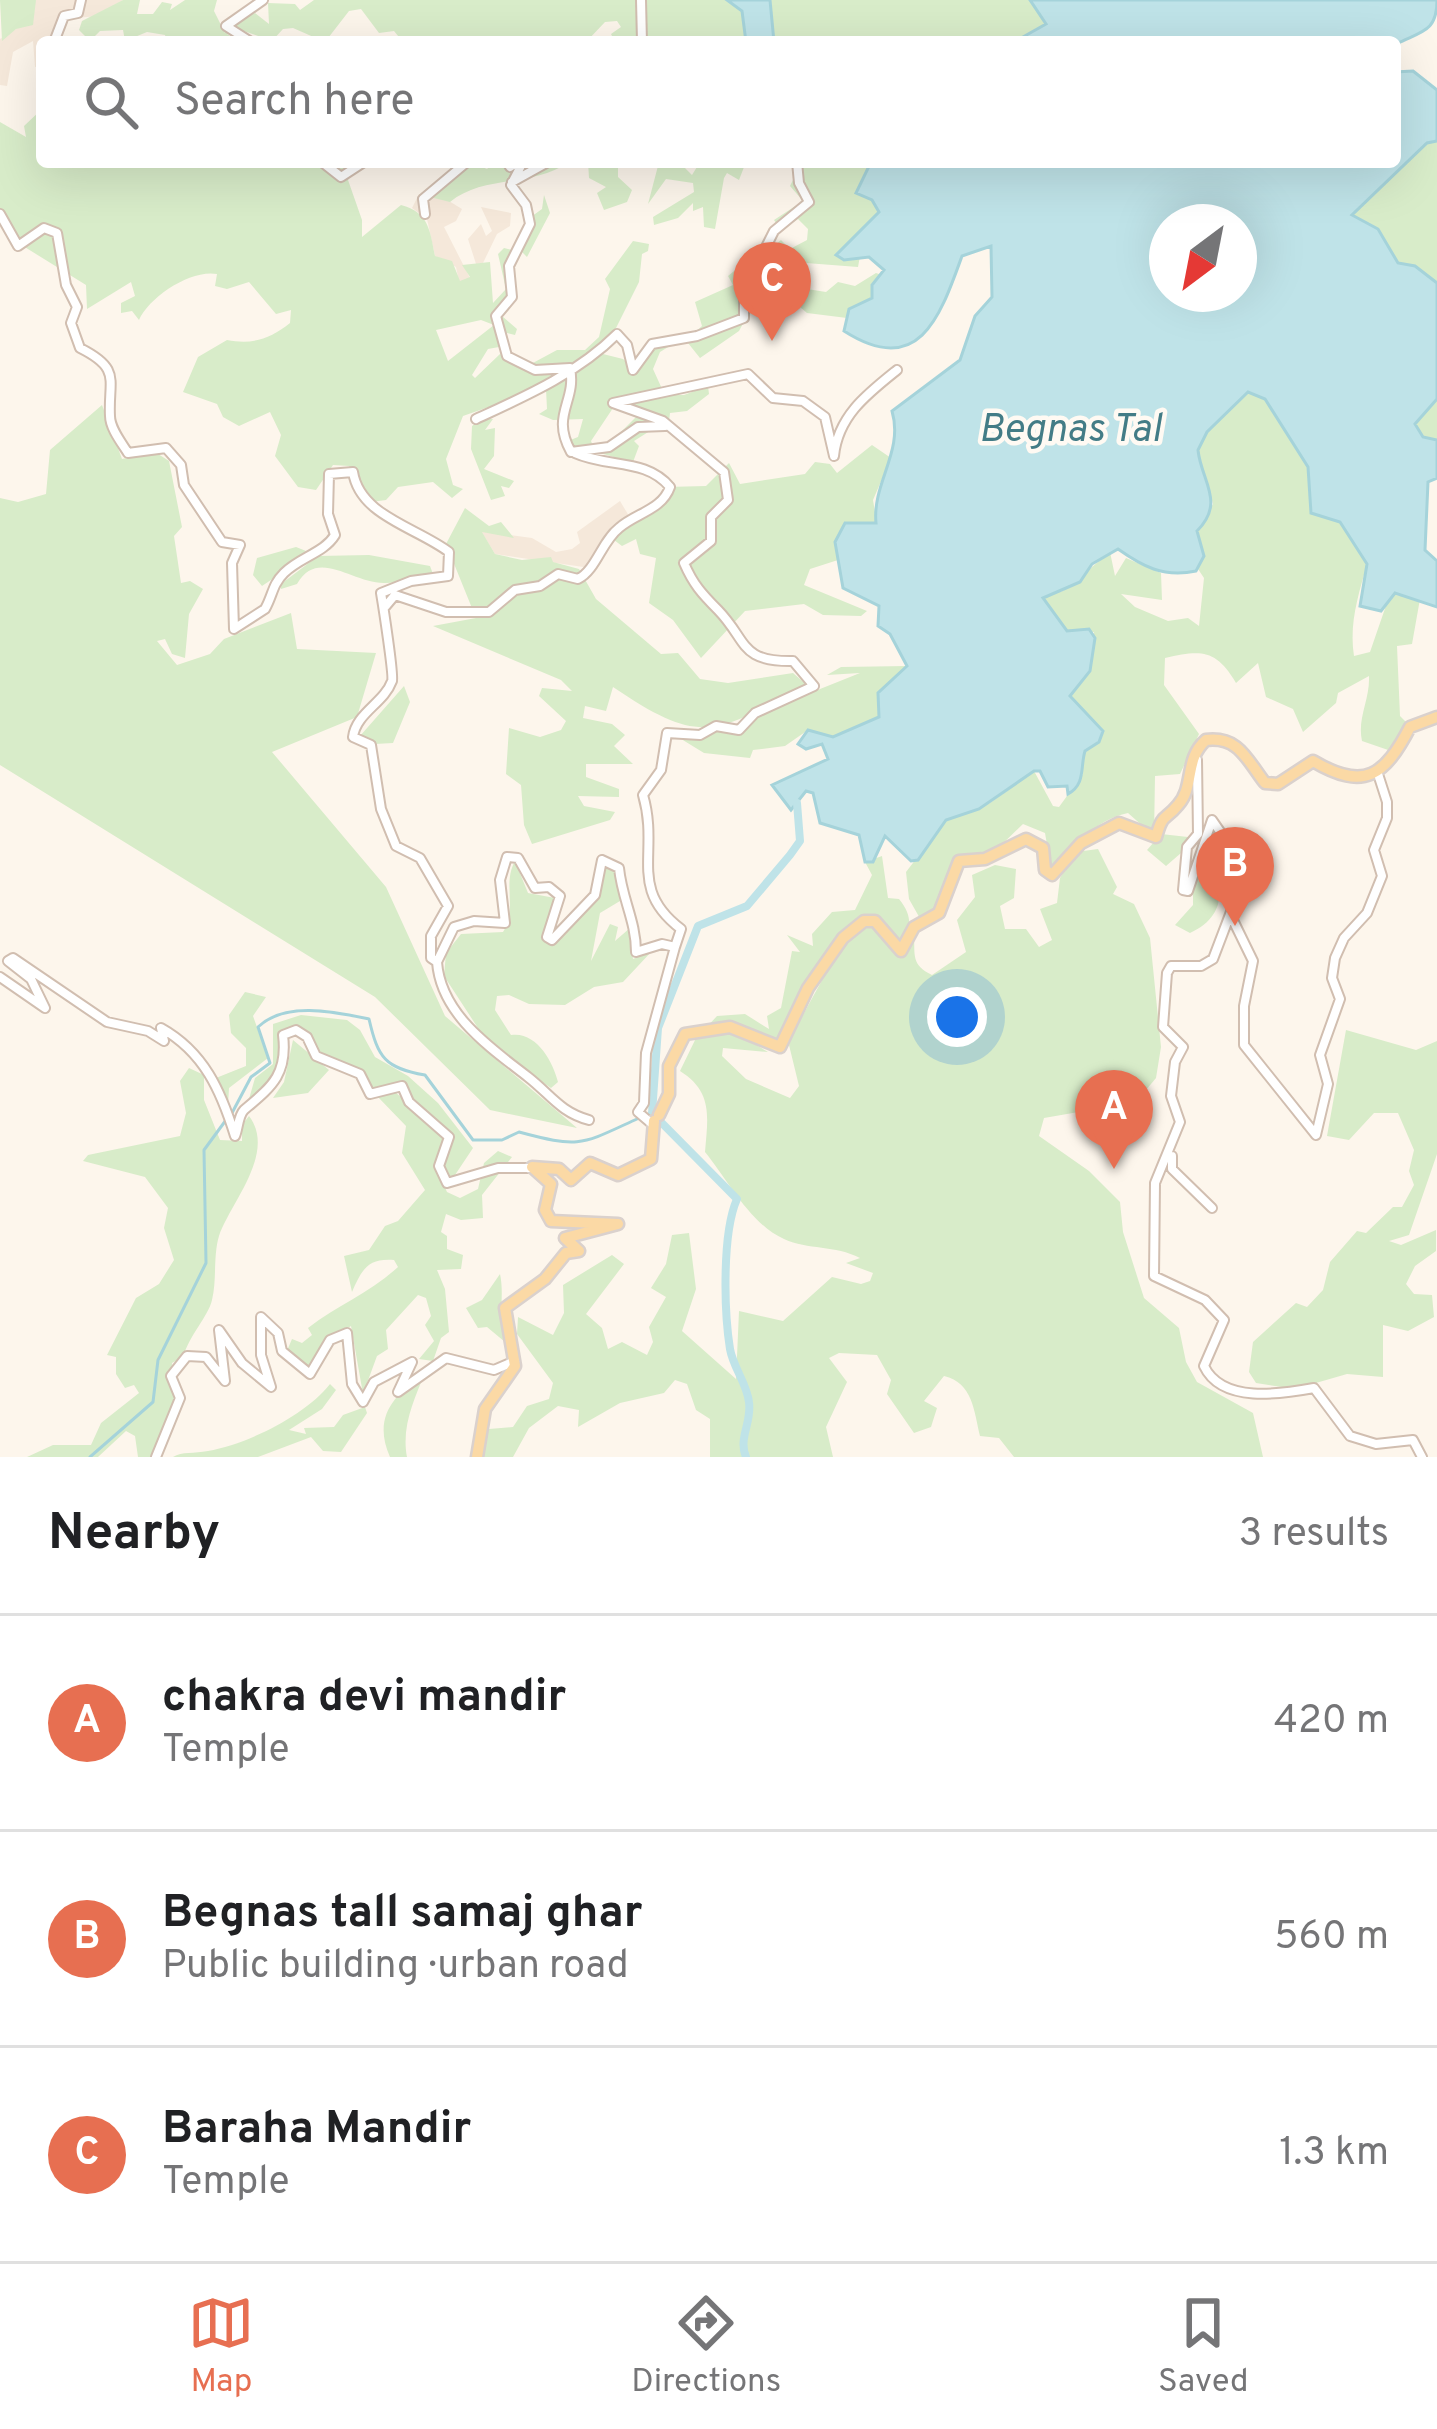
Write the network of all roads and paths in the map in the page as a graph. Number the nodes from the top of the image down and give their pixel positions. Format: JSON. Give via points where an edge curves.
{"nodes":[{"id":1,"x":81,"y":0,"type":"edge"},
{"id":2,"x":263,"y":0,"type":"edge"},
{"id":3,"x":641,"y":0,"type":"edge"},
{"id":4,"x":56,"y":36,"type":"edge"},
{"id":5,"x":242,"y":36,"type":"edge"},
{"id":6,"x":642,"y":36,"type":"edge"},
{"id":7,"x":330,"y":168,"type":"edge"},
{"id":8,"x":355,"y":168,"type":"edge"},
{"id":9,"x":459,"y":168,"type":"edge"},
{"id":10,"x":518,"y":168,"type":"edge"},
{"id":11,"x":538,"y":168,"type":"edge"},
{"id":12,"x":799,"y":168,"type":"edge"},
{"id":13,"x":512,"y":183,"type":"junction"},
{"id":14,"x":0,"y":214,"type":"edge"},
{"id":15,"x":425,"y":214,"type":"dead end"},
{"id":16,"x":570,"y":368,"type":"junction"},
{"id":17,"x":897,"y":370,"type":"dead end"},
{"id":18,"x":476,"y":418,"type":"dead end"},
{"id":19,"x":671,"y":426,"type":"junction"},
{"id":20,"x":575,"y":453,"type":"junction"},
{"id":21,"x":384,"y":608,"type":"junction"},
{"id":22,"x":1437,"y":718,"type":"edge"},
{"id":23,"x":1212,"y":739,"type":"junction"},
{"id":24,"x":1378,"y":774,"type":"junction"},
{"id":25,"x":1232,"y":916,"type":"junction"},
{"id":26,"x":675,"y":947,"type":"junction"},
{"id":27,"x":436,"y":962,"type":"junction"},
{"id":28,"x":0,"y":977,"type":"edge"},
{"id":29,"x":590,"y":1120,"type":"dead end"},
{"id":30,"x":655,"y":1120,"type":"junction"},
{"id":31,"x":1173,"y":1137,"type":"junction"},
{"id":32,"x":531,"y":1168,"type":"junction"},
{"id":33,"x":1212,"y":1208,"type":"dead end"},
{"id":34,"x":516,"y":1360,"type":"junction"},
{"id":35,"x":156,"y":1457,"type":"edge"},
{"id":36,"x":477,"y":1457,"type":"edge"},
{"id":37,"x":1423,"y":1457,"type":"edge"}],
"edges":[{"from":1,"to":4,"type":"street"},
{"from":2,"to":5,"type":"street","via":[[226,26]]},
{"from":3,"to":6,"type":"street"},
{"from":7,"to":8,"type":"street","via":[[341,177]]},
{"from":9,"to":15,"type":"street","via":[[422,199]]},
{"from":10,"to":13,"type":"street"},
{"from":11,"to":13,"type":"street"},
{"from":12,"to":16,"type":"street","via":[[809,202],[774,231],[760,259],[744,266],[744,318],[652,344],[633,370],[616,334],[597,356]]},
{"from":13,"to":16,"type":"street","via":[[530,224],[508,266],[513,294],[496,314],[498,330],[515,362]]},
{"from":14,"to":21,"type":"street","via":[[18,246],[44,228],[57,232],[77,307],[71,323],[80,348],[101,358],[109,374],[110,422],[128,453],[166,448],[222,542],[240,545],[232,563],[234,629],[265,609],[292,566],[331,543],[328,474],[343,470],[353,472],[357,494],[370,506],[449,552],[448,576],[387,588]]},
{"from":16,"to":18,"type":"street"},
{"from":16,"to":20,"type":"street","via":[[560,420]]},
{"from":17,"to":19,"type":"street","via":[[851,411],[834,456],[825,417],[803,401],[773,398],[748,374],[613,403]]},
{"from":19,"to":20,"type":"street","via":[[638,427],[609,447]]},
{"from":19,"to":26,"type":"street","via":[[724,472],[728,491],[711,517],[711,541],[684,563],[694,587],[745,650],[793,661],[814,686],[755,713],[739,730],[667,733],[661,770],[643,795],[652,840],[648,895],[681,929]]},
{"from":20,"to":21,"type":"street","via":[[657,474],[670,487],[666,498],[616,530],[586,575],[558,574],[514,590],[489,613],[446,612],[395,595]]},
{"from":21,"to":27,"type":"street","via":[[395,673],[353,737],[371,745],[396,845],[420,858],[448,906],[431,936]]},
{"from":22,"to":24,"type":"main road","via":[[1410,727]]},
{"from":23,"to":24,"type":"main road","via":[[1238,746],[1265,783],[1279,784],[1313,761],[1335,775]]},
{"from":23,"to":25,"type":"street","via":[[1198,757],[1198,834],[1187,847],[1183,890],[1212,820],[1230,846],[1256,853],[1256,875]]},
{"from":23,"to":30,"type":"main road","via":[[1192,756],[1182,800],[1160,817],[1156,836],[1119,823],[1081,843],[1052,875],[1042,848],[1026,839],[985,859],[959,861],[939,914],[914,927],[902,952],[885,928],[864,921],[808,988],[780,1047],[730,1028],[685,1034]]},
{"from":24,"to":25,"type":"street","via":[[1387,802],[1374,850],[1382,876],[1335,958],[1340,999],[1320,1055],[1328,1084],[1316,1136],[1244,1045],[1253,961]]},
{"from":25,"to":31,"type":"street","via":[[1213,958],[1167,973],[1163,1027],[1183,1047],[1174,1062],[1180,1122]]},
{"from":26,"to":27,"type":"street","via":[[636,952],[619,868],[602,860],[595,895],[552,940],[560,896],[535,888],[514,854],[500,880],[505,923],[454,927]]},
{"from":26,"to":30,"type":"street","via":[[638,1112]]},
{"from":27,"to":29,"type":"street","via":[[438,981],[486,1050],[563,1112]]},
{"from":28,"to":32,"type":"street","via":[[45,1008],[13,958],[119,1028],[164,1041],[161,1028],[170,1033],[211,1066],[235,1136],[240,1114],[278,1080],[284,1034],[296,1030],[316,1056],[360,1074],[370,1094],[402,1086],[449,1137],[440,1166],[446,1183]]},
{"from":30,"to":32,"type":"main road","via":[[651,1159],[618,1175],[590,1163],[571,1180],[559,1169]]},
{"from":31,"to":33,"type":"street","via":[[1172,1169]]},
{"from":31,"to":37,"type":"street","via":[[1155,1183],[1154,1276],[1224,1319],[1204,1366],[1209,1376],[1245,1392],[1314,1388],[1350,1436],[1376,1444],[1413,1440]]},
{"from":32,"to":34,"type":"main road","via":[[551,1184],[550,1221],[618,1225],[565,1238],[579,1251],[566,1253],[505,1308]]},
{"from":34,"to":35,"type":"street","via":[[494,1370],[446,1358],[398,1392],[412,1362],[374,1382],[363,1402],[352,1384],[347,1333],[333,1336],[310,1374],[260,1317],[271,1387],[218,1330],[225,1381],[206,1357],[187,1356],[171,1376],[180,1396]]},
{"from":34,"to":36,"type":"main road","via":[[485,1409]]}]}
